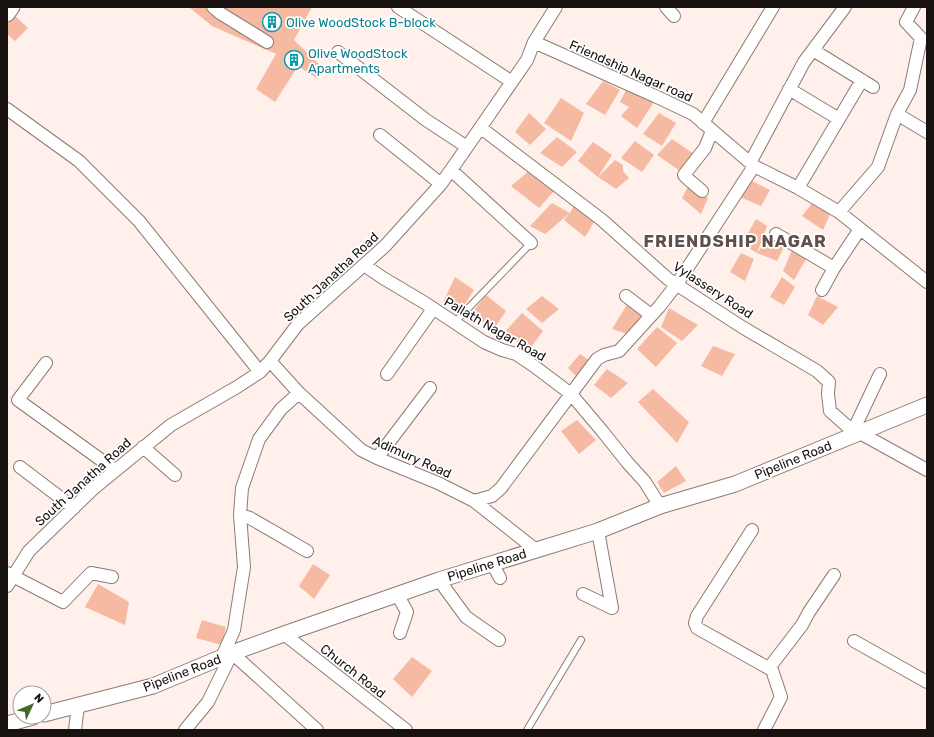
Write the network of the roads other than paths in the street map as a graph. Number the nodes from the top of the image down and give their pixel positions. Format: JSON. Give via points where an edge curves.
{"nodes":[{"id":1,"x":12,"y":7,"type":"edge"},
{"id":2,"x":212,"y":7,"type":"edge"},
{"id":3,"x":398,"y":7,"type":"edge"},
{"id":4,"x":556,"y":7,"type":"edge"},
{"id":5,"x":773,"y":7,"type":"edge"},
{"id":6,"x":845,"y":7,"type":"edge"},
{"id":7,"x":914,"y":7,"type":"edge"},
{"id":8,"x":7,"y":14,"type":"edge"},
{"id":9,"x":267,"y":42,"type":"dead end"},
{"id":10,"x":534,"y":42,"type":"junction"},
{"id":11,"x":813,"y":50,"type":"junction"},
{"id":12,"x":338,"y":52,"type":"dead end"},
{"id":13,"x":862,"y":80,"type":"junction"},
{"id":14,"x":512,"y":82,"type":"junction"},
{"id":15,"x":873,"y":87,"type":"dead end"},
{"id":16,"x":789,"y":89,"type":"junction"},
{"id":17,"x":7,"y":109,"type":"edge"},
{"id":18,"x":896,"y":114,"type":"junction"},
{"id":19,"x":839,"y":119,"type":"junction"},
{"id":20,"x":703,"y":123,"type":"junction"},
{"id":21,"x":481,"y":128,"type":"junction"},
{"id":22,"x":712,"y":131,"type":"junction"},
{"id":23,"x":927,"y":132,"type":"edge"},
{"id":24,"x":380,"y":134,"type":"dead end"},
{"id":25,"x":467,"y":147,"type":"junction"},
{"id":26,"x":752,"y":164,"type":"junction"},
{"id":27,"x":451,"y":170,"type":"junction"},
{"id":28,"x":441,"y":184,"type":"junction"},
{"id":29,"x":798,"y":188,"type":"junction"},
{"id":30,"x":702,"y":191,"type":"dead end"},
{"id":31,"x":839,"y":212,"type":"junction"},
{"id":32,"x":860,"y":229,"type":"junction"},
{"id":33,"x":776,"y":234,"type":"dead end"},
{"id":34,"x":531,"y":243,"type":"joint"},
{"id":35,"x":364,"y":265,"type":"junction"},
{"id":36,"x":834,"y":268,"type":"junction"},
{"id":37,"x":927,"y":282,"type":"edge"},
{"id":38,"x":677,"y":284,"type":"junction"},
{"id":39,"x":822,"y":290,"type":"dead end"},
{"id":40,"x":626,"y":296,"type":"dead end"},
{"id":41,"x":433,"y":309,"type":"junction"},
{"id":42,"x":651,"y":315,"type":"junction"},
{"id":43,"x":454,"y":323,"type":"junction"},
{"id":44,"x":270,"y":361,"type":"junction"},
{"id":45,"x":46,"y":363,"type":"dead end"},
{"id":46,"x":260,"y":372,"type":"junction"},
{"id":47,"x":387,"y":374,"type":"dead end"},
{"id":48,"x":880,"y":374,"type":"dead end"},
{"id":49,"x":430,"y":388,"type":"dead end"},
{"id":50,"x":299,"y":394,"type":"junction"},
{"id":51,"x":571,"y":394,"type":"junction"},
{"id":52,"x":927,"y":405,"type":"edge"},
{"id":53,"x":856,"y":433,"type":"junction"},
{"id":54,"x":143,"y":448,"type":"junction"},
{"id":55,"x":377,"y":458,"type":"junction"},
{"id":56,"x":20,"y":467,"type":"dead end"},
{"id":57,"x":115,"y":470,"type":"junction"},
{"id":58,"x":927,"y":470,"type":"edge"},
{"id":59,"x":175,"y":476,"type":"dead end"},
{"id":60,"x":474,"y":501,"type":"junction"},
{"id":61,"x":660,"y":506,"type":"junction"},
{"id":62,"x":74,"y":508,"type":"junction"},
{"id":63,"x":240,"y":514,"type":"junction"},
{"id":64,"x":752,"y":530,"type":"dead end"},
{"id":65,"x":598,"y":531,"type":"junction"},
{"id":66,"x":536,"y":550,"type":"junction"},
{"id":67,"x":306,"y":551,"type":"dead end"},
{"id":68,"x":492,"y":563,"type":"junction"},
{"id":69,"x":834,"y":575,"type":"dead end"},
{"id":70,"x":112,"y":577,"type":"dead end"},
{"id":71,"x":500,"y":578,"type":"dead end"},
{"id":72,"x":9,"y":579,"type":"edge"},
{"id":73,"x":439,"y":580,"type":"junction"},
{"id":74,"x":397,"y":594,"type":"junction"},
{"id":75,"x":583,"y":594,"type":"dead end"},
{"id":76,"x":400,"y":633,"type":"dead end"},
{"id":77,"x":284,"y":634,"type":"junction"},
{"id":78,"x":499,"y":640,"type":"dead end"},
{"id":79,"x":581,"y":640,"type":"dead end"},
{"id":80,"x":854,"y":641,"type":"dead end"},
{"id":81,"x":227,"y":655,"type":"junction"},
{"id":82,"x":769,"y":668,"type":"junction"},
{"id":83,"x":927,"y":682,"type":"edge"},
{"id":84,"x":78,"y":705,"type":"junction"},
{"id":85,"x":52,"y":712,"type":"edge"},
{"id":86,"x":75,"y":730,"type":"edge"},
{"id":87,"x":185,"y":730,"type":"edge"},
{"id":88,"x":317,"y":730,"type":"edge"},
{"id":89,"x":406,"y":730,"type":"edge"},
{"id":90,"x":528,"y":730,"type":"edge"},
{"id":91,"x":764,"y":730,"type":"edge"}],
"edges":[{"from":1,"to":8,"type":"street"},
{"from":2,"to":9,"type":"street"},
{"from":3,"to":14,"type":"street"},
{"from":4,"to":10,"type":"street","name":"South Janatha Road"},
{"from":5,"to":20,"type":"street"},
{"from":6,"to":11,"type":"street"},
{"from":7,"to":18,"type":"street","via":[[906,22],[921,38],[910,90]]},
{"from":10,"to":14,"type":"street","name":"South Janatha Road"},
{"from":10,"to":20,"type":"street","name":"Friendship Nagar road","via":[[656,96],[693,114]]},
{"from":11,"to":13,"type":"street"},
{"from":11,"to":16,"type":"street"},
{"from":12,"to":25,"type":"street","via":[[426,120]]},
{"from":13,"to":15,"type":"street"},
{"from":13,"to":19,"type":"street"},
{"from":14,"to":21,"type":"street","name":"South Janatha Road"},
{"from":16,"to":19,"type":"street"},
{"from":16,"to":26,"type":"street"},
{"from":17,"to":46,"type":"street","via":[[79,161],[138,221]]},
{"from":18,"to":23,"type":"street"},
{"from":18,"to":31,"type":"street","via":[[878,167]]},
{"from":19,"to":29,"type":"street"},
{"from":20,"to":22,"type":"street","name":"Friendship Nagar road"},
{"from":21,"to":25,"type":"street","name":"South Janatha Road"},
{"from":21,"to":38,"type":"street","name":"Vylassery Road","via":[[602,220],[668,279]]},
{"from":22,"to":26,"type":"street","name":"Friendship Nagar road"},
{"from":22,"to":30,"type":"street","via":[[705,148],[684,174]]},
{"from":24,"to":28,"type":"street"},
{"from":25,"to":27,"type":"street","name":"South Janatha Road"},
{"from":26,"to":29,"type":"street","name":"Friendship Nagar road"},
{"from":26,"to":38,"type":"street"},
{"from":27,"to":28,"type":"street","name":"South Janatha Road"},
{"from":27,"to":34,"type":"street"},
{"from":28,"to":35,"type":"street","name":"South Janatha Road","via":[[385,246]]},
{"from":29,"to":31,"type":"street","name":"Friendship Nagar road"},
{"from":31,"to":32,"type":"street","name":"Friendship Nagar road"},
{"from":32,"to":36,"type":"street"},
{"from":32,"to":37,"type":"street","name":"Friendship Nagar road"},
{"from":33,"to":36,"type":"street"},
{"from":34,"to":43,"type":"lane"},
{"from":35,"to":41,"type":"street","name":"Pallath Nagar Road"},
{"from":35,"to":44,"type":"street","name":"South Janatha Road","via":[[298,324]]},
{"from":36,"to":39,"type":"street"},
{"from":38,"to":42,"type":"street"},
{"from":38,"to":53,"type":"street","name":"Vylassery Road","via":[[742,327],[817,371],[829,382],[830,411]]},
{"from":40,"to":42,"type":"street"},
{"from":41,"to":43,"type":"street","name":"Pallath Nagar Road"},
{"from":41,"to":47,"type":"street"},
{"from":42,"to":51,"type":"street","via":[[619,351],[597,359]]},
{"from":43,"to":51,"type":"street","name":"Pallath Nagar Road","via":[[484,342],[516,354]]},
{"from":44,"to":46,"type":"street","name":"South Janatha Road"},
{"from":44,"to":50,"type":"street","name":"Adimury Road"},
{"from":45,"to":57,"type":"street","via":[[18,400]]},
{"from":46,"to":54,"type":"street","name":"South Janatha Road","via":[[171,425]]},
{"from":48,"to":53,"type":"street"},
{"from":49,"to":55,"type":"street"},
{"from":50,"to":55,"type":"street","name":"Adimury Road","via":[[361,450]]},
{"from":50,"to":63,"type":"street","via":[[259,438],[242,488]]},
{"from":51,"to":60,"type":"street","via":[[501,488],[492,496]]},
{"from":51,"to":61,"type":"street","name":"Pallath Nagar Road","via":[[645,482]]},
{"from":52,"to":53,"type":"street","name":"Pipeline Road"},
{"from":53,"to":58,"type":"street","name":"Vylassery Road"},
{"from":53,"to":61,"type":"street","name":"Pipeline Road","via":[[735,484]]},
{"from":54,"to":57,"type":"street","name":"South Janatha Road"},
{"from":54,"to":59,"type":"street"},
{"from":55,"to":60,"type":"street","name":"Adimury Road"},
{"from":56,"to":62,"type":"street"},
{"from":57,"to":62,"type":"street","name":"South Janatha Road"},
{"from":60,"to":66,"type":"street","name":"Adimury Road"},
{"from":61,"to":65,"type":"street","name":"Pipeline Road"},
{"from":62,"to":72,"type":"street","name":"South Janatha Road","via":[[29,551]]},
{"from":63,"to":67,"type":"street"},
{"from":63,"to":81,"type":"street","via":[[244,567],[234,630]]},
{"from":64,"to":82,"type":"street","via":[[695,623],[697,628]]},
{"from":65,"to":66,"type":"street","name":"Pipeline Road"},
{"from":65,"to":75,"type":"street","via":[[612,608]]},
{"from":66,"to":68,"type":"street","name":"Pipeline Road"},
{"from":68,"to":71,"type":"street"},
{"from":68,"to":73,"type":"street","name":"Pipeline Road"},
{"from":69,"to":82,"type":"street","via":[[802,625]]},
{"from":70,"to":72,"type":"street","via":[[91,573],[63,602]]},
{"from":73,"to":74,"type":"street","name":"Pipeline Road"},
{"from":73,"to":78,"type":"street","via":[[466,617]]},
{"from":74,"to":76,"type":"street","via":[[407,612]]},
{"from":74,"to":77,"type":"street","name":"Pipeline Road"},
{"from":77,"to":81,"type":"street","name":"Pipeline Road"},
{"from":77,"to":89,"type":"street","name":"Church Road"},
{"from":79,"to":90,"type":"lane"},
{"from":80,"to":83,"type":"street"},
{"from":81,"to":84,"type":"street","name":"Pipeline Road","via":[[153,686]]},
{"from":81,"to":87,"type":"street","via":[[208,702]]},
{"from":81,"to":88,"type":"street"},
{"from":82,"to":91,"type":"street","via":[[772,670],[781,697]]},
{"from":84,"to":85,"type":"street","name":"Pipeline Road"},
{"from":84,"to":86,"type":"street"}]}
